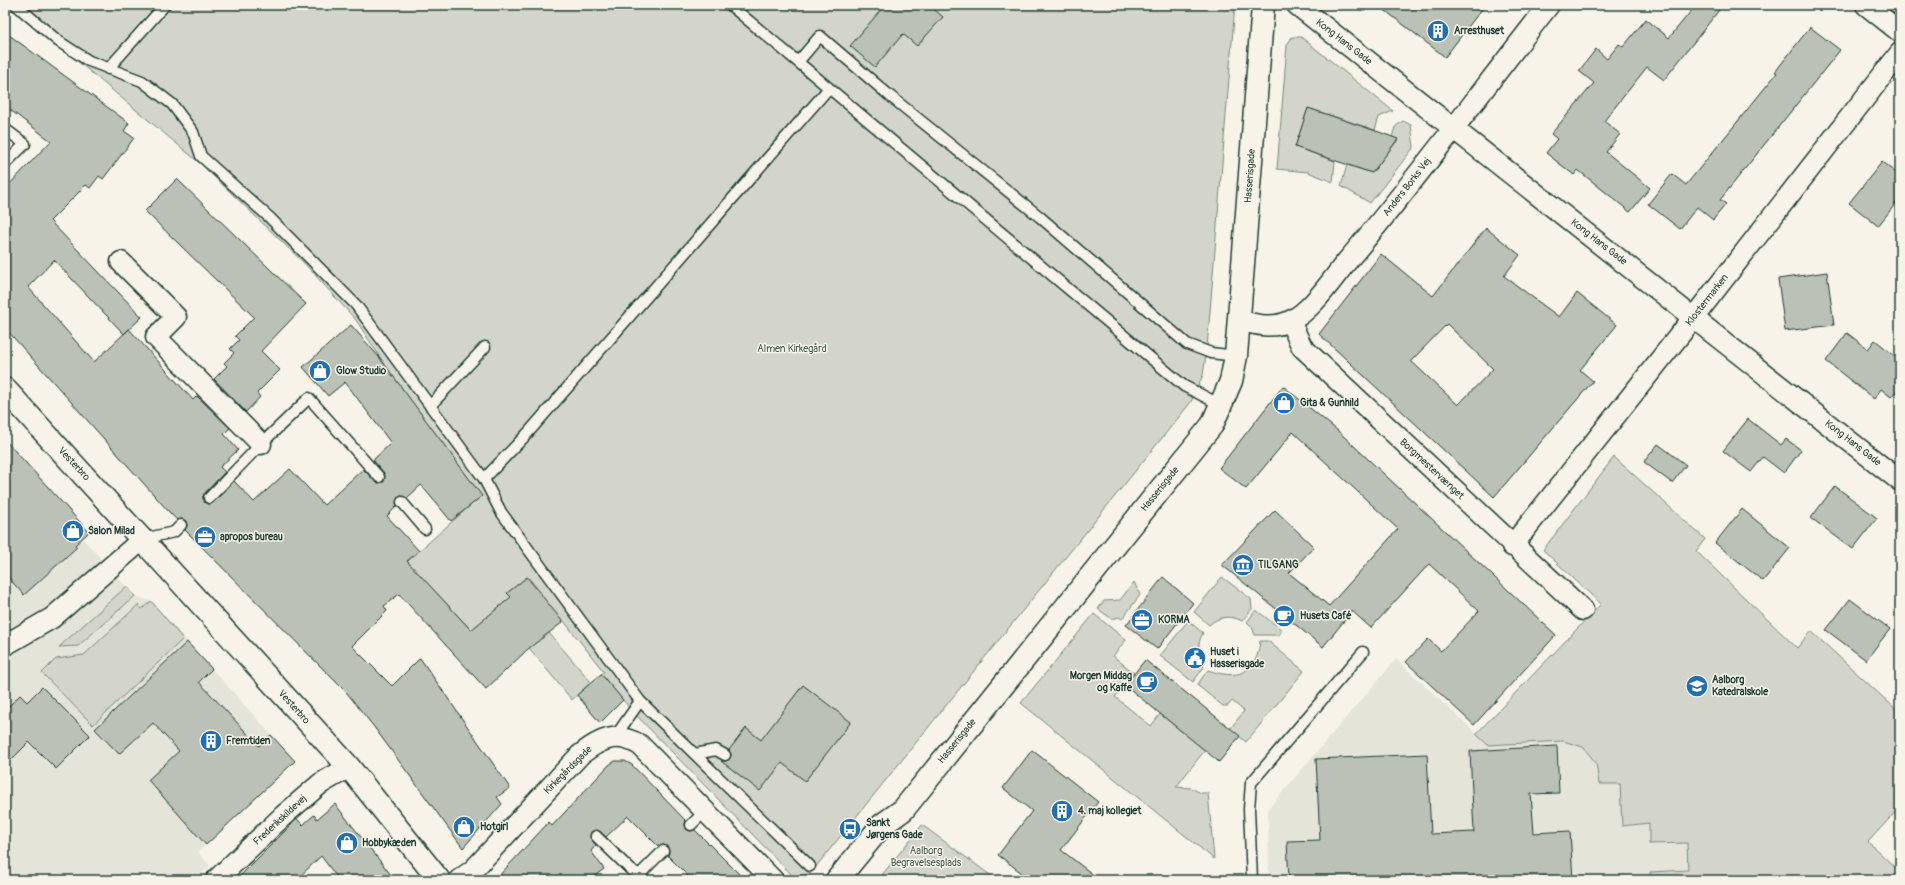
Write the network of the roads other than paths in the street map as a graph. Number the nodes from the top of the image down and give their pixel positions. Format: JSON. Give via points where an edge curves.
{"nodes":[{"id":1,"x":16,"y":5,"type":"edge"},
{"id":2,"x":166,"y":5,"type":"edge"},
{"id":3,"x":730,"y":5,"type":"edge"},
{"id":4,"x":1263,"y":5,"type":"edge"},
{"id":5,"x":1297,"y":5,"type":"edge"},
{"id":6,"x":1549,"y":5,"type":"edge"},
{"id":7,"x":1866,"y":5,"type":"edge"},
{"id":8,"x":1900,"y":32,"type":"edge"},
{"id":9,"x":1900,"y":53,"type":"edge"},
{"id":10,"x":798,"y":62,"type":"junction"},
{"id":11,"x":108,"y":69,"type":"junction"},
{"id":12,"x":829,"y":88,"type":"junction"},
{"id":13,"x":1453,"y":127,"type":"junction"},
{"id":14,"x":5,"y":129,"type":"edge"},
{"id":15,"x":5,"y":164,"type":"edge"},
{"id":16,"x":121,"y":262,"type":"dead end"},
{"id":17,"x":1694,"y":318,"type":"junction"},
{"id":18,"x":1239,"y":320,"type":"junction"},
{"id":19,"x":1290,"y":321,"type":"junction"},
{"id":20,"x":485,"y":347,"type":"dead end"},
{"id":21,"x":1236,"y":356,"type":"junction"},
{"id":22,"x":5,"y":389,"type":"edge"},
{"id":23,"x":1221,"y":405,"type":"junction"},
{"id":24,"x":430,"y":406,"type":"junction"},
{"id":25,"x":261,"y":444,"type":"junction"},
{"id":26,"x":379,"y":477,"type":"dead end"},
{"id":27,"x":484,"y":480,"type":"junction"},
{"id":28,"x":1900,"y":481,"type":"edge"},
{"id":29,"x":209,"y":498,"type":"dead end"},
{"id":30,"x":402,"y":502,"type":"dead end"},
{"id":31,"x":181,"y":525,"type":"dead end"},
{"id":32,"x":425,"y":529,"type":"dead end"},
{"id":33,"x":143,"y":539,"type":"junction"},
{"id":34,"x":1512,"y":546,"type":"junction"},
{"id":35,"x":1583,"y":610,"type":"dead end"},
{"id":36,"x":5,"y":645,"type":"edge"},
{"id":37,"x":1363,"y":652,"type":"dead end"},
{"id":38,"x":640,"y":701,"type":"junction"},
{"id":39,"x":615,"y":737,"type":"junction"},
{"id":40,"x":695,"y":754,"type":"junction"},
{"id":41,"x":725,"y":755,"type":"dead end"},
{"id":42,"x":349,"y":767,"type":"junction"},
{"id":43,"x":705,"y":811,"type":"junction"},
{"id":44,"x":690,"y":825,"type":"dead end"},
{"id":45,"x":596,"y":836,"type":"dead end"},
{"id":46,"x":663,"y":851,"type":"dead end"},
{"id":47,"x":810,"y":866,"type":"dead end"},
{"id":48,"x":640,"y":878,"type":"edge"},
{"id":49,"x":216,"y":880,"type":"edge"},
{"id":50,"x":439,"y":880,"type":"edge"},
{"id":51,"x":458,"y":880,"type":"edge"},
{"id":52,"x":773,"y":880,"type":"edge"},
{"id":53,"x":837,"y":880,"type":"edge"},
{"id":54,"x":1252,"y":880,"type":"edge"}],
"edges":[{"from":1,"to":11,"type":"lane","via":[[58,41],[89,61]]},
{"from":2,"to":11,"type":"lane"},
{"from":3,"to":10,"type":"lane"},
{"from":4,"to":18,"type":"street","name":"Hasserisgade"},
{"from":5,"to":13,"type":"street","name":"Kong Hans Gade"},
{"from":6,"to":13,"type":"street","name":"Anders Borks Vej"},
{"from":7,"to":8,"type":"street"},
{"from":9,"to":17,"type":"street","name":"Klostermarken"},
{"from":10,"to":12,"type":"lane"},
{"from":10,"to":21,"type":"lane","via":[[820,36],[1040,217],[1188,344],[1211,353]]},
{"from":11,"to":24,"type":"lane","via":[[142,81],[172,104],[193,132],[201,156],[270,218],[356,305]]},
{"from":12,"to":23,"type":"lane","via":[[1184,386]]},
{"from":12,"to":27,"type":"lane"},
{"from":13,"to":17,"type":"street","name":"Kong Hans Gade"},
{"from":13,"to":19,"type":"street","name":"Anders Borks Vej","via":[[1307,309]]},
{"from":14,"to":15,"type":"lane","via":[[25,144]]},
{"from":16,"to":25,"type":"street","via":[[176,317],[156,336]]},
{"from":17,"to":28,"type":"street","name":"Kong Hans Gade"},
{"from":17,"to":34,"type":"street","name":"Klostermarken"},
{"from":18,"to":19,"type":"street","name":"Anders Borks Vej","via":[[1274,326]]},
{"from":18,"to":21,"type":"street","name":"Hasserisgade"},
{"from":19,"to":34,"type":"street","name":"Borgmestervænget","via":[[1302,347]]},
{"from":20,"to":24,"type":"lane"},
{"from":21,"to":23,"type":"street","name":"Hasserisgade","via":[[1231,381]]},
{"from":22,"to":33,"type":"street","name":"Vesterbro"},
{"from":23,"to":53,"type":"street","name":"Hasserisgade","via":[[1212,424],[1199,441],[902,810],[882,825]]},
{"from":24,"to":27,"type":"lane"},
{"from":25,"to":26,"type":"lane","via":[[309,398]]},
{"from":25,"to":29,"type":"lane"},
{"from":27,"to":38,"type":"lane","via":[[501,512]]},
{"from":30,"to":32,"type":"lane"},
{"from":31,"to":33,"type":"lane","via":[[174,532]]},
{"from":33,"to":36,"type":"street","via":[[52,618]]},
{"from":33,"to":42,"type":"street","name":"Vesterbro"},
{"from":34,"to":35,"type":"street","name":"Borgmestervænget"},
{"from":37,"to":54,"type":"lane","via":[[1251,783],[1249,809]]},
{"from":38,"to":39,"type":"lane"},
{"from":38,"to":40,"type":"lane"},
{"from":39,"to":43,"type":"street","name":"Kirkegårdsgade","via":[[630,739],[640,745]]},
{"from":39,"to":51,"type":"street","name":"Kirkegårdsgade","via":[[595,743],[580,755],[473,870]]},
{"from":40,"to":41,"type":"lane","via":[[716,750]]},
{"from":40,"to":47,"type":"lane"},
{"from":42,"to":49,"type":"street","name":"Frederikskildevej","via":[[318,786]]},
{"from":42,"to":50,"type":"street","name":"Vesterbro"},
{"from":43,"to":44,"type":"lane"},
{"from":43,"to":52,"type":"street","name":"Kirkegårdsgade"},
{"from":45,"to":48,"type":"lane"},
{"from":46,"to":48,"type":"lane"}]}
